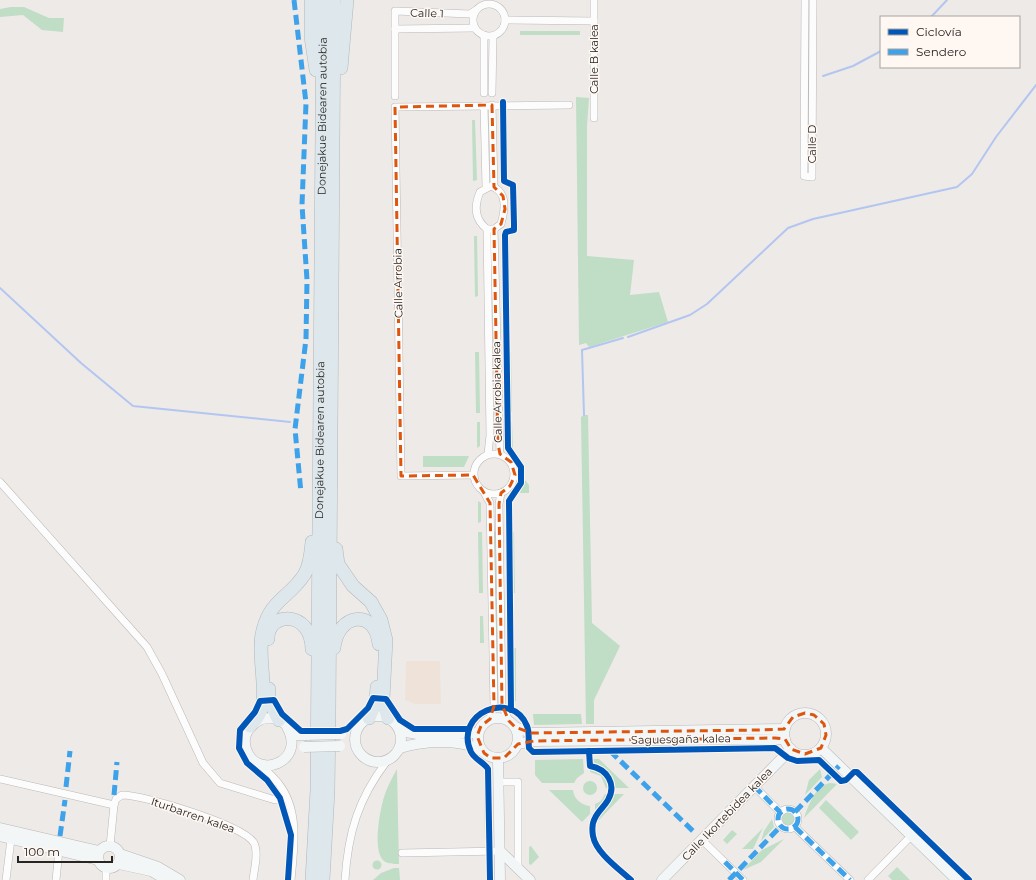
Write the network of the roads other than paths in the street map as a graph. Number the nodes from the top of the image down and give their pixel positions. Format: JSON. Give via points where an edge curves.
{"nodes":[{"id":1,"x":311,"y":0,"type":"edge"},
{"id":2,"x":323,"y":0,"type":"edge"},
{"id":3,"x":334,"y":0,"type":"edge"},
{"id":4,"x":347,"y":0,"type":"edge"},
{"id":5,"x":594,"y":0,"type":"edge"},
{"id":6,"x":805,"y":0,"type":"edge"},
{"id":7,"x":813,"y":0,"type":"edge"},
{"id":8,"x":489,"y":2,"type":"edge"},
{"id":9,"x":478,"y":6,"type":"edge"},
{"id":10,"x":505,"y":20,"type":"junction"},
{"id":11,"x":594,"y":21,"type":"junction"},
{"id":12,"x":395,"y":28,"type":"junction"},
{"id":13,"x":475,"y":28,"type":"junction"},
{"id":14,"x":484,"y":35,"type":"junction"},
{"id":15,"x":492,"y":36,"type":"junction"},
{"id":16,"x":395,"y":96,"type":"dead end"},
{"id":17,"x":492,"y":105,"type":"junction"},
{"id":18,"x":569,"y":105,"type":"dead end"},
{"id":19,"x":484,"y":106,"type":"junction"},
{"id":20,"x":594,"y":118,"type":"dead end"},
{"id":21,"x":334,"y":125,"type":"junction"},
{"id":22,"x":490,"y":187,"type":"junction"},
{"id":23,"x":322,"y":202,"type":"junction"},
{"id":24,"x":490,"y":229,"type":"junction"},
{"id":25,"x":488,"y":454,"type":"junction"},
{"id":26,"x":500,"y":454,"type":"junction"},
{"id":27,"x":332,"y":465,"type":"junction"},
{"id":28,"x":473,"y":475,"type":"junction"},
{"id":29,"x":320,"y":477,"type":"junction"},
{"id":30,"x":0,"y":482,"type":"edge"},
{"id":31,"x":484,"y":492,"type":"junction"},
{"id":32,"x":501,"y":493,"type":"junction"},
{"id":33,"x":317,"y":695,"type":"junction"},
{"id":34,"x":329,"y":713,"type":"junction"},
{"id":35,"x":369,"y":718,"type":"junction"},
{"id":36,"x":388,"y":718,"type":"junction"},
{"id":37,"x":490,"y":719,"type":"junction"},
{"id":38,"x":283,"y":724,"type":"junction"},
{"id":39,"x":512,"y":724,"type":"junction"},
{"id":40,"x":250,"y":726,"type":"junction"},
{"id":41,"x":785,"y":728,"type":"junction"},
{"id":42,"x":356,"y":730,"type":"junction"},
{"id":43,"x":400,"y":731,"type":"junction"},
{"id":44,"x":478,"y":733,"type":"junction"},
{"id":45,"x":785,"y":739,"type":"junction"},
{"id":46,"x":517,"y":744,"type":"junction"},
{"id":47,"x":291,"y":748,"type":"junction"},
{"id":48,"x":400,"y":748,"type":"junction"},
{"id":49,"x":821,"y":748,"type":"junction"},
{"id":50,"x":791,"y":749,"type":"junction"},
{"id":51,"x":482,"y":751,"type":"junction"},
{"id":52,"x":358,"y":752,"type":"junction"},
{"id":53,"x":498,"y":759,"type":"junction"},
{"id":54,"x":255,"y":761,"type":"junction"},
{"id":55,"x":387,"y":761,"type":"junction"},
{"id":56,"x":0,"y":779,"type":"edge"},
{"id":57,"x":499,"y":782,"type":"junction"},
{"id":58,"x":754,"y":786,"type":"junction"},
{"id":59,"x":274,"y":800,"type":"dead end"},
{"id":60,"x":114,"y":805,"type":"junction"},
{"id":61,"x":780,"y":812,"type":"junction"},
{"id":62,"x":795,"y":827,"type":"junction"},
{"id":63,"x":0,"y":828,"type":"edge"},
{"id":64,"x":0,"y":836,"type":"edge"},
{"id":65,"x":911,"y":836,"type":"junction"},
{"id":66,"x":11,"y":839,"type":"junction"},
{"id":67,"x":702,"y":840,"type":"junction"},
{"id":68,"x":110,"y":846,"type":"junction"},
{"id":69,"x":59,"y":850,"type":"junction"},
{"id":70,"x":500,"y":851,"type":"junction"},
{"id":71,"x":402,"y":853,"type":"dead end"},
{"id":72,"x":99,"y":856,"type":"junction"},
{"id":73,"x":120,"y":859,"type":"junction"},
{"id":74,"x":518,"y":868,"type":"junction"},
{"id":75,"x":106,"y":869,"type":"junction"},
{"id":76,"x":6,"y":880,"type":"edge"},
{"id":77,"x":56,"y":880,"type":"edge"},
{"id":78,"x":106,"y":880,"type":"edge"},
{"id":79,"x":167,"y":880,"type":"edge"},
{"id":80,"x":180,"y":880,"type":"edge"},
{"id":81,"x":253,"y":880,"type":"edge"},
{"id":82,"x":291,"y":880,"type":"edge"},
{"id":83,"x":312,"y":880,"type":"edge"},
{"id":84,"x":323,"y":880,"type":"edge"},
{"id":85,"x":345,"y":880,"type":"edge"},
{"id":86,"x":500,"y":880,"type":"edge"},
{"id":87,"x":530,"y":880,"type":"edge"},
{"id":88,"x":662,"y":880,"type":"edge"},
{"id":89,"x":743,"y":880,"type":"edge"},
{"id":90,"x":850,"y":880,"type":"edge"},
{"id":91,"x":868,"y":880,"type":"edge"},
{"id":92,"x":957,"y":880,"type":"edge"}],
"edges":[{"from":1,"to":23,"type":"highway","via":[[311,37],[317,82],[317,189]]},
{"from":2,"to":23,"type":"highway","name":"Donejakue Bidearen autobia"},
{"from":3,"to":21,"type":"highway","name":"Donejakue Bidearen autobia"},
{"from":4,"to":21,"type":"highway"},
{"from":5,"to":11,"type":"street","name":"Calle B kalea"},
{"from":6,"to":7,"type":"street","name":"Calle D","via":[[804,176],[812,177]]},
{"from":8,"to":9,"type":"street"},
{"from":8,"to":10,"type":"street","via":[[499,8]]},
{"from":9,"to":12,"type":"street","name":"Calle 1","via":[[470,14],[395,11]]},
{"from":9,"to":13,"type":"street","via":[[473,19]]},
{"from":10,"to":11,"type":"street"},
{"from":10,"to":15,"type":"street","via":[[501,30]]},
{"from":11,"to":20,"type":"street","name":"Calle B kalea"},
{"from":12,"to":13,"type":"street","name":"Calle 1"},
{"from":12,"to":16,"type":"street","name":"Calle 1"},
{"from":13,"to":14,"type":"street"},
{"from":14,"to":15,"type":"street"},
{"from":14,"to":15,"type":"street","via":[[488,93]]},
{"from":17,"to":18,"type":"street","name":"Calle Arrobia"},
{"from":17,"to":19,"type":"street","name":"Calle Arrobia"},
{"from":17,"to":22,"type":"street"},
{"from":19,"to":22,"type":"street"},
{"from":19,"to":28,"type":"street","name":"Calle Arrobia","via":[[395,107],[401,476]]},
{"from":21,"to":27,"type":"highway","name":"Donejakue Bidearen autobia","via":[[331,281]]},
{"from":22,"to":24,"type":"street","via":[[480,192],[476,207],[478,219]]},
{"from":22,"to":24,"type":"street","via":[[503,196],[504,209],[501,224]]},
{"from":23,"to":29,"type":"highway","name":"Donejakue Bidearen autobia"},
{"from":24,"to":25,"type":"street"},
{"from":24,"to":26,"type":"street"},
{"from":25,"to":26,"type":"street"},
{"from":25,"to":28,"type":"street","via":[[477,462]]},
{"from":26,"to":32,"type":"street","via":[[511,462],[515,475],[510,486]]},
{"from":27,"to":34,"type":"highway","name":"Donejakue Bidearen autobia"},
{"from":27,"to":36,"type":"highway","via":[[338,564],[353,586],[380,616],[386,640],[383,699]]},
{"from":28,"to":31,"type":"street","via":[[479,488]]},
{"from":29,"to":33,"type":"highway","name":"Donejakue Bidearen autobia"},
{"from":29,"to":40,"type":"highway","via":[[314,504],[311,556],[305,573],[274,605],[262,631],[260,646],[263,701],[260,713]]},
{"from":30,"to":59,"type":"street","via":[[147,647],[211,775],[220,783]]},
{"from":31,"to":32,"type":"street","via":[[495,495]]},
{"from":31,"to":37,"type":"street","via":[[490,503],[494,706]]},
{"from":32,"to":39,"type":"street","via":[[499,504],[502,705]]},
{"from":33,"to":38,"type":"highway","via":[[310,634],[304,624],[294,619],[283,619],[274,624],[268,635],[269,700]]},
{"from":33,"to":83,"type":"highway","name":"Donejakue Bidearen autobia","via":[[317,790]]},
{"from":34,"to":35,"type":"highway","via":[[334,688],[335,639],[340,628],[347,622],[362,619],[372,623],[378,634],[380,649],[376,701]]},
{"from":34,"to":84,"type":"highway","name":"Donejakue Bidearen autobia"},
{"from":35,"to":36,"type":"street"},
{"from":35,"to":42,"type":"street"},
{"from":36,"to":43,"type":"street"},
{"from":37,"to":39,"type":"street","via":[[498,717]]},
{"from":37,"to":44,"type":"street","via":[[481,726]]},
{"from":38,"to":40,"type":"street","via":[[264,718]]},
{"from":38,"to":42,"type":"street","bridge":true,"via":[[298,735],[341,734]]},
{"from":38,"to":47,"type":"street","via":[[291,734]]},
{"from":39,"to":41,"type":"street","name":"Saguesgaña kalea","via":[[531,733]]},
{"from":39,"to":46,"type":"street","via":[[518,734]]},
{"from":40,"to":54,"type":"street","via":[[246,733],[246,749]]},
{"from":41,"to":45,"type":"street"},
{"from":41,"to":49,"type":"street","via":[[789,720],[799,714],[814,715],[820,719],[825,729],[825,739]]},
{"from":42,"to":52,"type":"street","via":[[354,737]]},
{"from":43,"to":44,"type":"street","via":[[423,735]]},
{"from":43,"to":48,"type":"street"},
{"from":44,"to":51,"type":"street","via":[[477,740]]},
{"from":45,"to":46,"type":"street","name":"Saguesgaña kalea","via":[[534,741]]},
{"from":45,"to":50,"type":"street"},
{"from":46,"to":53,"type":"street","via":[[510,754]]},
{"from":47,"to":52,"type":"street","bridge":true,"via":[[340,746]]},
{"from":47,"to":54,"type":"street","via":[[277,764],[262,764]]},
{"from":48,"to":51,"type":"street","via":[[423,743],[464,743]]},
{"from":48,"to":55,"type":"street","via":[[395,756]]},
{"from":49,"to":50,"type":"street","via":[[805,754]]},
{"from":49,"to":65,"type":"street"},
{"from":50,"to":58,"type":"street","name":"Calle Ikortebidea kalea"},
{"from":51,"to":53,"type":"street"},
{"from":52,"to":55,"type":"street","via":[[362,757],[374,762]]},
{"from":53,"to":57,"type":"street"},
{"from":54,"to":82,"type":"street","via":[[279,784],[292,812],[294,836]]},
{"from":55,"to":85,"type":"street","via":[[356,813]]},
{"from":56,"to":60,"type":"street"},
{"from":57,"to":70,"type":"street"},
{"from":57,"to":74,"type":"street","via":[[518,782]]},
{"from":58,"to":61,"type":"street"},
{"from":58,"to":67,"type":"street","name":"Calle Ikortebidea kalea"},
{"from":60,"to":68,"type":"street"},
{"from":60,"to":81,"type":"street","name":"Iturbarren kalea","via":[[116,799],[122,795],[138,796],[172,805],[238,830],[254,844],[256,856]]},
{"from":61,"to":62,"type":"street","via":[[777,821],[780,827],[786,830]]},
{"from":61,"to":62,"type":"street","via":[[786,809],[795,812],[798,821]]},
{"from":62,"to":90,"type":"street"},
{"from":63,"to":72,"type":"street"},
{"from":64,"to":66,"type":"street"},
{"from":65,"to":91,"type":"street"},
{"from":65,"to":92,"type":"street"},
{"from":66,"to":69,"type":"street"},
{"from":66,"to":76,"type":"street"},
{"from":67,"to":88,"type":"street","name":"Calle Ikortebidea kalea"},
{"from":67,"to":89,"type":"street"},
{"from":68,"to":72,"type":"street","via":[[106,846]]},
{"from":68,"to":73,"type":"street","via":[[118,850]]},
{"from":69,"to":72,"type":"street"},
{"from":69,"to":77,"type":"street"},
{"from":70,"to":71,"type":"street"},
{"from":70,"to":74,"type":"street"},
{"from":70,"to":86,"type":"street"},
{"from":72,"to":75,"type":"street","via":[[101,865]]},
{"from":73,"to":75,"type":"street","via":[[113,868]]},
{"from":73,"to":79,"type":"street"},
{"from":73,"to":80,"type":"street","via":[[158,866]]},
{"from":74,"to":87,"type":"street"},
{"from":75,"to":78,"type":"street"}]}
